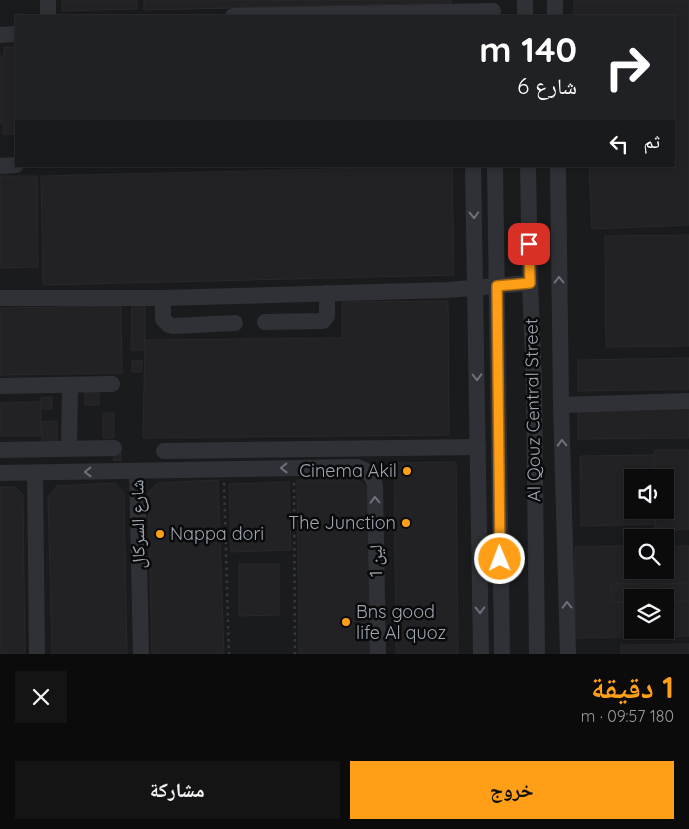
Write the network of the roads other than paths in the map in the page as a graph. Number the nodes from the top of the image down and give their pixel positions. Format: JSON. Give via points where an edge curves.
{"nodes":[{"id":1,"x":48,"y":0,"type":"edge"},
{"id":2,"x":525,"y":0,"type":"edge"},
{"id":3,"x":555,"y":0,"type":"edge"},
{"id":4,"x":471,"y":9,"type":"edge"},
{"id":5,"x":493,"y":9,"type":"edge"},
{"id":6,"x":48,"y":15,"type":"edge"},
{"id":7,"x":267,"y":15,"type":"edge"},
{"id":8,"x":526,"y":15,"type":"edge"},
{"id":9,"x":555,"y":15,"type":"edge"},
{"id":10,"x":15,"y":34,"type":"edge"},
{"id":11,"x":0,"y":35,"type":"edge"},
{"id":12,"x":15,"y":165,"type":"edge"},
{"id":13,"x":0,"y":166,"type":"edge"},
{"id":14,"x":474,"y":167,"type":"edge"},
{"id":15,"x":495,"y":167,"type":"edge"},
{"id":16,"x":528,"y":167,"type":"edge"},
{"id":17,"x":558,"y":167,"type":"edge"},
{"id":18,"x":530,"y":283,"type":"junction"},
{"id":19,"x":497,"y":286,"type":"junction"},
{"id":20,"x":476,"y":288,"type":"junction"},
{"id":21,"x":327,"y":293,"type":"junction"},
{"id":22,"x":0,"y":298,"type":"edge"},
{"id":23,"x":163,"y":298,"type":"junction"},
{"id":24,"x":265,"y":322,"type":"dead end"},
{"id":25,"x":235,"y":324,"type":"dead end"},
{"id":26,"x":112,"y":384,"type":"dead end"},
{"id":27,"x":534,"y":384,"type":"junction"},
{"id":28,"x":70,"y":385,"type":"junction"},
{"id":29,"x":0,"y":386,"type":"edge"},
{"id":30,"x":561,"y":386,"type":"junction"},
{"id":31,"x":689,"y":400,"type":"edge"},
{"id":32,"x":561,"y":404,"type":"junction"},
{"id":33,"x":69,"y":448,"type":"junction"},
{"id":34,"x":114,"y":448,"type":"dead end"},
{"id":35,"x":478,"y":448,"type":"junction"},
{"id":36,"x":0,"y":450,"type":"edge"},
{"id":37,"x":164,"y":451,"type":"dead end"},
{"id":38,"x":137,"y":471,"type":"junction"},
{"id":39,"x":0,"y":473,"type":"edge"},
{"id":40,"x":35,"y":473,"type":"junction"},
{"id":41,"x":479,"y":502,"type":"junction"},
{"id":42,"x":500,"y":502,"type":"junction"},
{"id":43,"x":37,"y":654,"type":"edge"},
{"id":44,"x":140,"y":654,"type":"edge"},
{"id":45,"x":378,"y":654,"type":"edge"},
{"id":46,"x":481,"y":654,"type":"edge"},
{"id":47,"x":502,"y":654,"type":"edge"},
{"id":48,"x":536,"y":654,"type":"edge"},
{"id":49,"x":568,"y":654,"type":"edge"}],
"edges":[{"from":1,"to":6,"type":"street"},
{"from":2,"to":8,"type":"street"},
{"from":3,"to":9,"type":"street"},
{"from":4,"to":5,"type":"street"},
{"from":4,"to":7,"type":"street"},
{"from":10,"to":11,"type":"street"},
{"from":12,"to":13,"type":"street"},
{"from":14,"to":20,"type":"street","one_way":true},
{"from":15,"to":19,"type":"street"},
{"from":16,"to":18,"type":"street","name":"Al Qouz Central Street"},
{"from":30,"to":17,"type":"street","one_way":true},
{"from":18,"to":19,"type":"street"},
{"from":18,"to":27,"type":"street","name":"Al Qouz Central Street"},
{"from":19,"to":20,"type":"street"},
{"from":19,"to":42,"type":"street"},
{"from":20,"to":21,"type":"street"},
{"from":20,"to":35,"type":"street","one_way":true},
{"from":21,"to":23,"type":"street"},
{"from":21,"to":24,"type":"street","via":[[328,316],[323,321]]},
{"from":22,"to":23,"type":"street"},
{"from":23,"to":25,"type":"street","via":[[163,319],[169,325]]},
{"from":26,"to":28,"type":"street"},
{"from":27,"to":30,"type":"street","via":[[548,380]]},
{"from":27,"to":48,"type":"street","name":"Al Qouz Central Street"},
{"from":28,"to":29,"type":"street"},
{"from":28,"to":33,"type":"street"},
{"from":30,"to":32,"type":"street"},
{"from":31,"to":32,"type":"street"},
{"from":49,"to":32,"type":"street","one_way":true},
{"from":33,"to":34,"type":"street"},
{"from":33,"to":36,"type":"street"},
{"from":35,"to":37,"type":"street"},
{"from":35,"to":41,"type":"street"},
{"from":38,"to":40,"type":"street","name":"شارع السركال","one_way":true},
{"from":38,"to":44,"type":"street","name":"شارع السركال"},
{"from":45,"to":38,"type":"street","name":"لين 1","one_way":true,"via":[[375,486],[367,471],[357,467]]},
{"from":39,"to":40,"type":"street","name":"شارع السركال"},
{"from":40,"to":43,"type":"street"},
{"from":41,"to":42,"type":"street"},
{"from":41,"to":46,"type":"street","one_way":true},
{"from":42,"to":47,"type":"street"}]}
